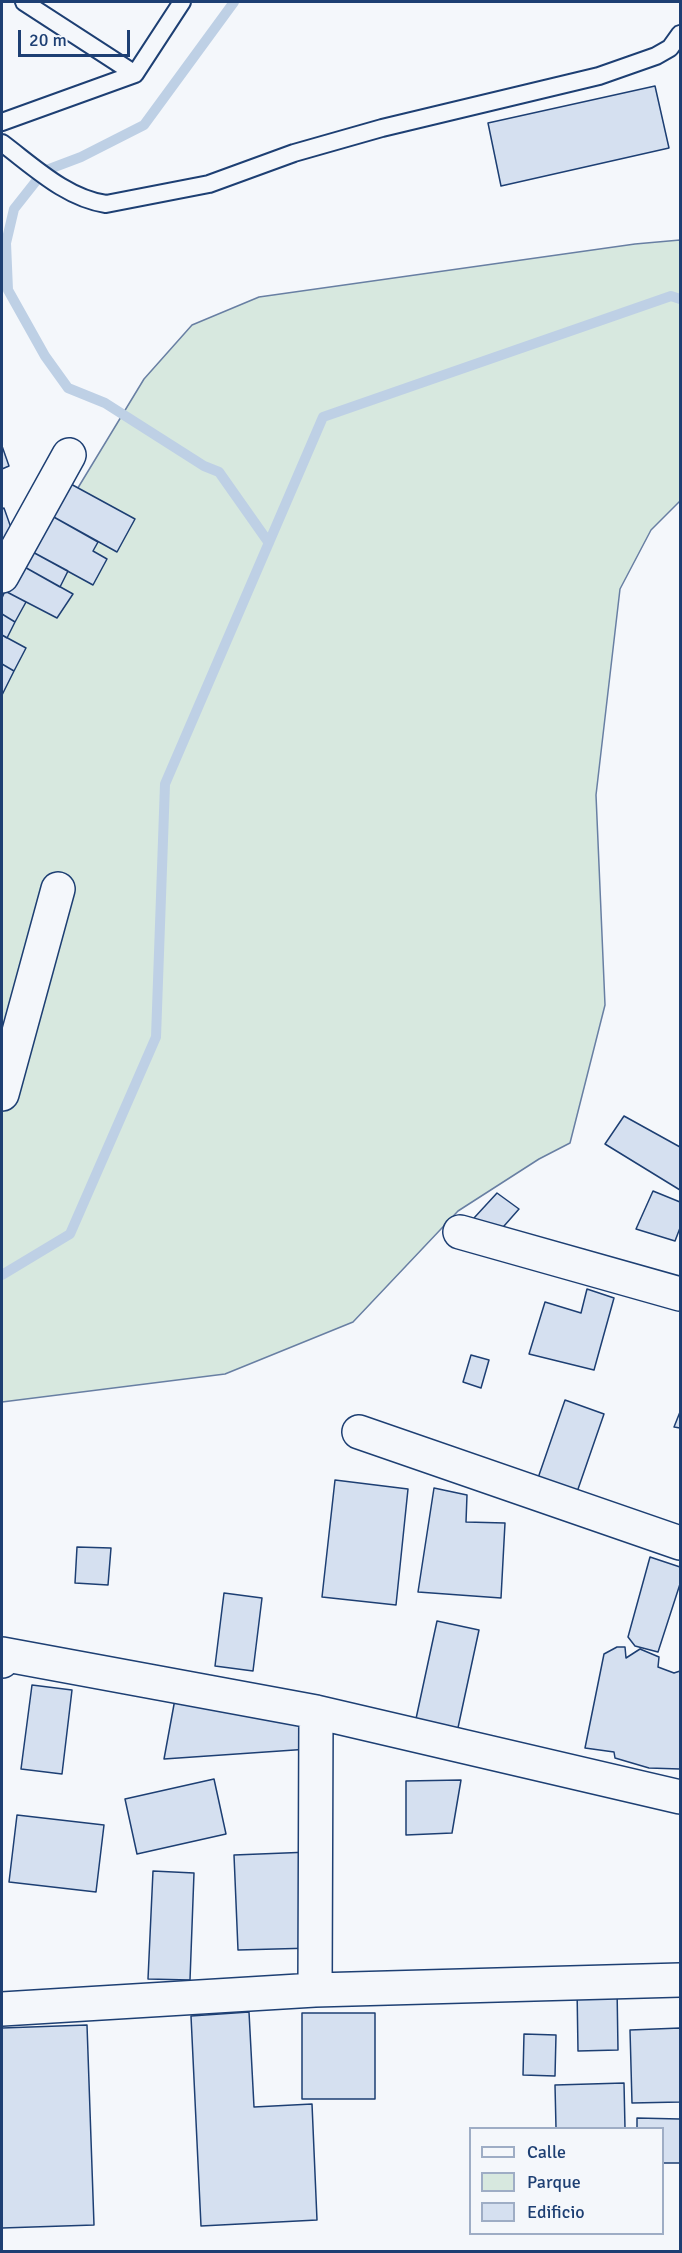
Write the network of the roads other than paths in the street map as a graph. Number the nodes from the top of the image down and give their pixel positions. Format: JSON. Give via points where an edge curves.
{"nodes":[{"id":1,"x":24,"y":2,"type":"edge"},
{"id":2,"x":182,"y":2,"type":"edge"},
{"id":3,"x":681,"y":34,"type":"edge"},
{"id":4,"x":135,"y":74,"type":"junction"},
{"id":5,"x":2,"y":122,"type":"edge"},
{"id":6,"x":2,"y":144,"type":"edge"},
{"id":7,"x":69,"y":455,"type":"dead end"},
{"id":8,"x":2,"y":576,"type":"edge"},
{"id":9,"x":58,"y":890,"type":"dead end"},
{"id":10,"x":2,"y":1094,"type":"edge"},
{"id":11,"x":460,"y":1232,"type":"dead end"},
{"id":12,"x":681,"y":1294,"type":"edge"},
{"id":13,"x":359,"y":1432,"type":"dead end"},
{"id":14,"x":681,"y":1543,"type":"edge"},
{"id":15,"x":2,"y":1661,"type":"edge"},
{"id":16,"x":316,"y":1712,"type":"junction"},
{"id":17,"x":681,"y":1797,"type":"edge"},
{"id":18,"x":681,"y":1980,"type":"edge"},
{"id":19,"x":315,"y":1990,"type":"junction"},
{"id":20,"x":2,"y":2009,"type":"edge"}],
"edges":[{"from":1,"to":4,"type":"lane"},
{"from":2,"to":4,"type":"lane"},
{"from":3,"to":6,"type":"lane","via":[[670,48],[656,56],[599,76],[382,128],[294,153],[209,184],[106,204],[71,194]]},
{"from":4,"to":5,"type":"lane"},
{"from":7,"to":8,"type":"street"},
{"from":9,"to":10,"type":"street"},
{"from":11,"to":12,"type":"street"},
{"from":13,"to":14,"type":"street"},
{"from":15,"to":16,"type":"street","via":[[2,1654]]},
{"from":16,"to":17,"type":"street"},
{"from":16,"to":19,"type":"street"},
{"from":18,"to":19,"type":"street"},
{"from":19,"to":20,"type":"street"}]}
